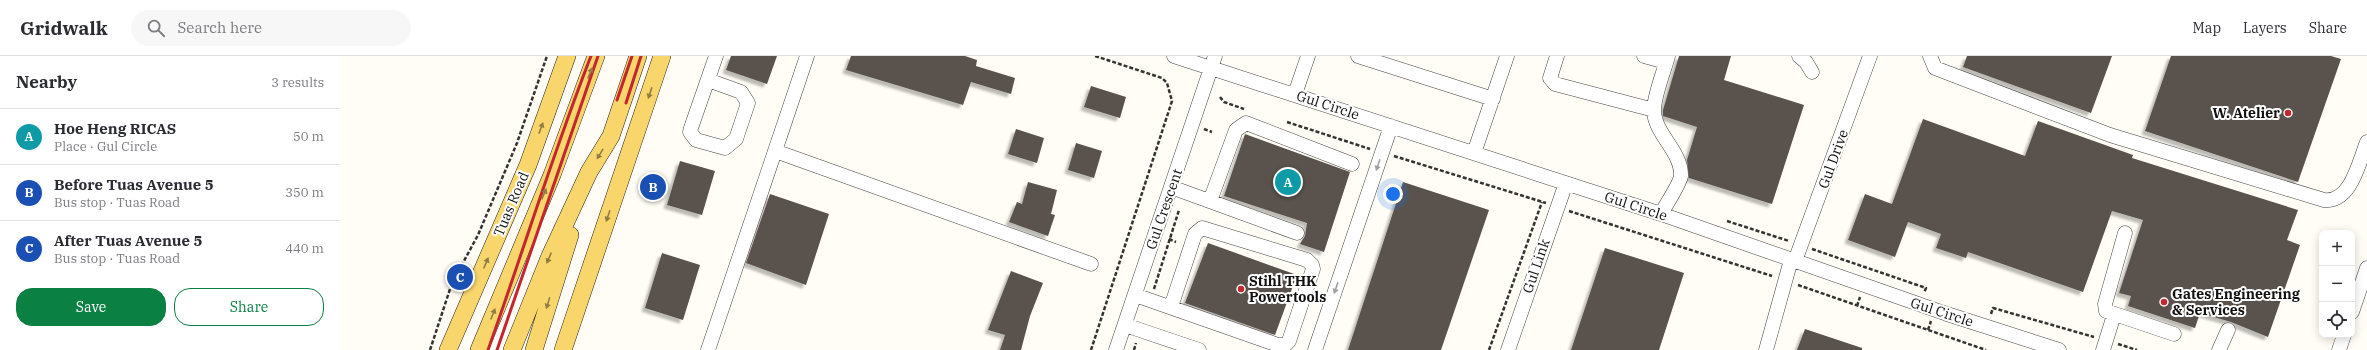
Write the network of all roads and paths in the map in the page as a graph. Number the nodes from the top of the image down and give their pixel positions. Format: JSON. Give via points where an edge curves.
{"nodes":[{"id":1,"x":547,"y":56,"type":"edge"},
{"id":2,"x":567,"y":56,"type":"edge"},
{"id":3,"x":596,"y":56,"type":"edge"},
{"id":4,"x":638,"y":56,"type":"edge"},
{"id":5,"x":662,"y":56,"type":"edge"},
{"id":6,"x":716,"y":56,"type":"edge"},
{"id":7,"x":807,"y":56,"type":"edge"},
{"id":8,"x":1095,"y":56,"type":"edge"},
{"id":9,"x":1174,"y":56,"type":"edge"},
{"id":10,"x":1308,"y":56,"type":"edge"},
{"id":11,"x":1358,"y":56,"type":"edge"},
{"id":12,"x":1507,"y":56,"type":"edge"},
{"id":13,"x":1557,"y":56,"type":"edge"},
{"id":14,"x":1644,"y":56,"type":"edge"},
{"id":15,"x":1799,"y":56,"type":"edge"},
{"id":16,"x":1870,"y":56,"type":"edge"},
{"id":17,"x":1930,"y":56,"type":"edge"},
{"id":18,"x":1667,"y":59,"type":"edge"},
{"id":19,"x":1213,"y":62,"type":"edge"},
{"id":20,"x":1812,"y":72,"type":"dead end"},
{"id":21,"x":708,"y":80,"type":"junction"},
{"id":22,"x":1295,"y":94,"type":"junction"},
{"id":23,"x":1220,"y":97,"type":"dead end"},
{"id":24,"x":1493,"y":99,"type":"junction"},
{"id":25,"x":1247,"y":110,"type":"dead end"},
{"id":26,"x":1654,"y":110,"type":"junction"},
{"id":27,"x":1284,"y":122,"type":"dead end"},
{"id":28,"x":1391,"y":126,"type":"junction"},
{"id":29,"x":2367,"y":142,"type":"edge"},
{"id":30,"x":775,"y":150,"type":"junction"},
{"id":31,"x":1382,"y":152,"type":"junction"},
{"id":32,"x":1474,"y":153,"type":"junction"},
{"id":33,"x":1352,"y":164,"type":"dead end"},
{"id":34,"x":589,"y":172,"type":"junction"},
{"id":35,"x":1566,"y":183,"type":"junction"},
{"id":36,"x":1171,"y":187,"type":"junction"},
{"id":37,"x":1185,"y":192,"type":"junction"},
{"id":38,"x":1210,"y":202,"type":"junction"},
{"id":39,"x":1542,"y":202,"type":"junction"},
{"id":40,"x":1556,"y":207,"type":"junction"},
{"id":41,"x":1661,"y":214,"type":"junction"},
{"id":42,"x":1297,"y":233,"type":"dead end"},
{"id":43,"x":2125,"y":233,"type":"dead end"},
{"id":44,"x":601,"y":238,"type":"junction"},
{"id":45,"x":1793,"y":261,"type":"junction"},
{"id":46,"x":1091,"y":264,"type":"dead end"},
{"id":47,"x":2367,"y":268,"type":"edge"},
{"id":48,"x":1785,"y":281,"type":"junction"},
{"id":49,"x":1135,"y":295,"type":"junction"},
{"id":50,"x":1150,"y":300,"type":"junction"},
{"id":51,"x":2355,"y":303,"type":"edge"},
{"id":52,"x":1171,"y":307,"type":"junction"},
{"id":53,"x":2114,"y":315,"type":"junction"},
{"id":54,"x":1124,"y":325,"type":"junction"},
{"id":55,"x":1987,"y":327,"type":"junction"},
{"id":56,"x":1140,"y":330,"type":"junction"},
{"id":57,"x":2228,"y":330,"type":"dead end"},
{"id":58,"x":2174,"y":334,"type":"dead end"},
{"id":59,"x":2343,"y":338,"type":"edge"},
{"id":60,"x":2104,"y":345,"type":"edge"},
{"id":61,"x":430,"y":350,"type":"edge"},
{"id":62,"x":448,"y":350,"type":"edge"},
{"id":63,"x":479,"y":350,"type":"edge"},
{"id":64,"x":512,"y":350,"type":"edge"},
{"id":65,"x":534,"y":350,"type":"edge"},
{"id":66,"x":552,"y":350,"type":"edge"},
{"id":67,"x":563,"y":350,"type":"edge"},
{"id":68,"x":708,"y":350,"type":"edge"},
{"id":69,"x":1091,"y":350,"type":"edge"},
{"id":70,"x":1116,"y":350,"type":"edge"},
{"id":71,"x":1134,"y":350,"type":"edge"},
{"id":72,"x":1199,"y":350,"type":"edge"},
{"id":73,"x":1315,"y":350,"type":"edge"},
{"id":74,"x":1489,"y":350,"type":"edge"},
{"id":75,"x":1508,"y":350,"type":"edge"},
{"id":76,"x":1766,"y":350,"type":"edge"},
{"id":77,"x":1986,"y":350,"type":"edge"},
{"id":78,"x":2059,"y":350,"type":"edge"},
{"id":79,"x":2137,"y":350,"type":"edge"},
{"id":80,"x":2219,"y":350,"type":"edge"},
{"id":81,"x":2339,"y":350,"type":"edge"}],
"edges":[{"from":1,"to":61,"type":"path","via":[[517,143],[478,235],[452,283]]},
{"from":62,"to":2,"type":"main road","name":"Tuas Road","one_way":true,"via":[[528,165]]},
{"from":63,"to":3,"type":"main road","name":"Tuas Road","one_way":true,"via":[[552,175]]},
{"from":4,"to":34,"type":"main road","one_way":true,"via":[[611,136]]},
{"from":5,"to":44,"type":"main road","one_way":true},
{"from":6,"to":21,"type":"street"},
{"from":7,"to":30,"type":"street"},
{"from":8,"to":69,"type":"path","via":[[1162,78],[1167,83],[1172,101]]},
{"from":9,"to":19,"type":"street","name":"Gul Circle"},
{"from":10,"to":22,"type":"street"},
{"from":11,"to":24,"type":"street"},
{"from":12,"to":24,"type":"street"},
{"from":13,"to":26,"type":"street","via":[[1550,78],[1555,84]]},
{"from":14,"to":18,"type":"street"},
{"from":15,"to":20,"type":"street"},
{"from":16,"to":45,"type":"street","name":"Gul Drive"},
{"from":17,"to":29,"type":"street","via":[[1935,68],[2110,135],[2324,200],[2332,201],[2346,191]]},
{"from":18,"to":26,"type":"street"},
{"from":19,"to":22,"type":"street","name":"Gul Circle"},
{"from":19,"to":36,"type":"street","name":"Gul Crescent"},
{"from":21,"to":21,"type":"street","via":[[690,134],[696,140],[725,148],[736,139],[748,103],[741,92]]},
{"from":22,"to":28,"type":"street","name":"Gul Circle"},
{"from":23,"to":25,"type":"path","via":[[1224,102]]},
{"from":24,"to":32,"type":"street"},
{"from":26,"to":41,"type":"street","via":[[1658,125],[1679,166],[1681,177]]},
{"from":27,"to":31,"type":"path"},
{"from":28,"to":31,"type":"street"},
{"from":28,"to":32,"type":"street","name":"Gul Circle"},
{"from":30,"to":46,"type":"street"},
{"from":30,"to":68,"type":"street"},
{"from":31,"to":39,"type":"path"},
{"from":31,"to":73,"type":"street","one_way":true},
{"from":32,"to":35,"type":"street","name":"Gul Circle"},
{"from":33,"to":38,"type":"street","via":[[1246,123],[1236,130]]},
{"from":34,"to":64,"type":"main road","one_way":true,"via":[[550,256]]},
{"from":34,"to":65,"type":"main road","one_way":true},
{"from":35,"to":40,"type":"street","name":"Gul Link"},
{"from":35,"to":41,"type":"street","name":"Gul Circle"},
{"from":36,"to":37,"type":"street"},
{"from":36,"to":49,"type":"street","name":"Gul Crescent"},
{"from":37,"to":38,"type":"street"},
{"from":37,"to":50,"type":"path"},
{"from":38,"to":42,"type":"street"},
{"from":39,"to":40,"type":"path"},
{"from":39,"to":74,"type":"path"},
{"from":40,"to":48,"type":"path","via":[[1724,259]]},
{"from":40,"to":75,"type":"street","name":"Gul Link"},
{"from":41,"to":45,"type":"street","name":"Gul Circle"},
{"from":43,"to":53,"type":"street","via":[[2105,304],[2106,311]]},
{"from":44,"to":66,"type":"main road","via":[[578,282]]},
{"from":44,"to":67,"type":"main road"},
{"from":45,"to":48,"type":"street","name":"Gul Drive"},
{"from":45,"to":55,"type":"street","name":"Gul Circle"},
{"from":47,"to":51,"type":"street"},
{"from":48,"to":76,"type":"street","name":"Gul Drive"},
{"from":48,"to":77,"type":"path"},
{"from":49,"to":50,"type":"street"},
{"from":49,"to":54,"type":"street","name":"Gul Crescent"},
{"from":50,"to":52,"type":"street"},
{"from":52,"to":52,"type":"street","via":[[1278,345],[1285,345],[1289,341],[1313,269],[1312,265],[1306,260],[1202,228],[1195,234]]},
{"from":53,"to":58,"type":"street"},
{"from":53,"to":60,"type":"street"},
{"from":54,"to":56,"type":"street"},
{"from":54,"to":70,"type":"street","name":"Gul Crescent"},
{"from":55,"to":60,"type":"path","via":[[1993,308]]},
{"from":55,"to":78,"type":"street","name":"Gul Circle"},
{"from":56,"to":71,"type":"path"},
{"from":56,"to":72,"type":"street"},
{"from":57,"to":80,"type":"street"},
{"from":59,"to":81,"type":"street"},
{"from":60,"to":79,"type":"path"}]}
